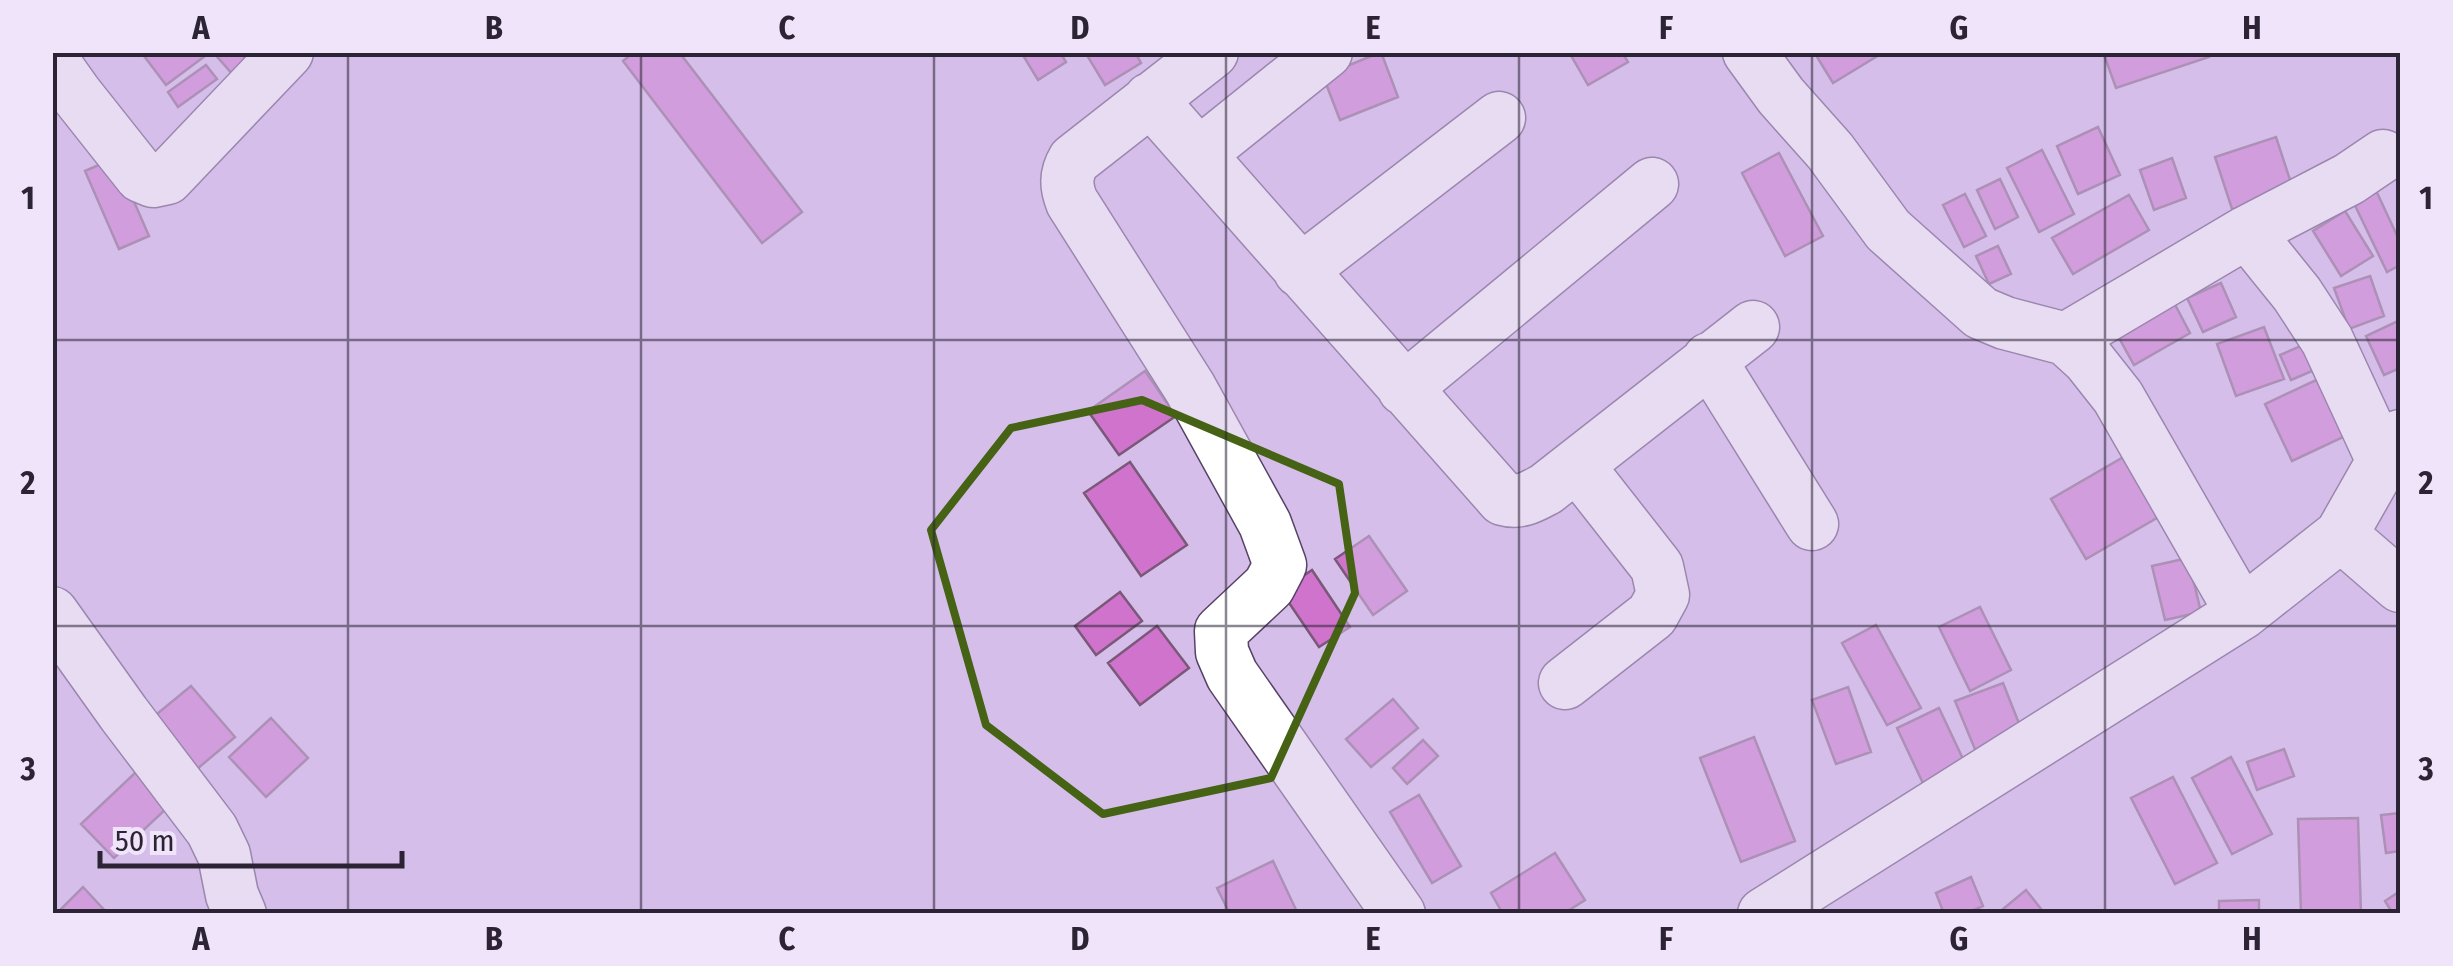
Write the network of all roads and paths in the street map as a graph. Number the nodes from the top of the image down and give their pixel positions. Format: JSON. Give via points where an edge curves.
{"nodes":[{"id":1,"x":287,"y":52,"type":"edge"},
{"id":2,"x":1212,"y":52,"type":"edge"},
{"id":3,"x":1326,"y":52,"type":"edge"},
{"id":4,"x":1750,"y":52,"type":"edge"},
{"id":5,"x":60,"y":88,"type":"edge"},
{"id":6,"x":1150,"y":99,"type":"junction"},
{"id":7,"x":1499,"y":118,"type":"dead end"},
{"id":8,"x":1199,"y":154,"type":"junction"},
{"id":9,"x":2383,"y":156,"type":"dead end"},
{"id":10,"x":1652,"y":184,"type":"dead end"},
{"id":11,"x":2247,"y":232,"type":"junction"},
{"id":12,"x":1300,"y":272,"type":"junction"},
{"id":13,"x":1753,"y":327,"type":"dead end"},
{"id":14,"x":2066,"y":339,"type":"junction"},
{"id":15,"x":1709,"y":360,"type":"junction"},
{"id":16,"x":1404,"y":389,"type":"junction"},
{"id":17,"x":2392,"y":449,"type":"edge"},
{"id":18,"x":1577,"y":466,"type":"junction"},
{"id":19,"x":1812,"y":524,"type":"dead end"},
{"id":20,"x":2341,"y":535,"type":"junction"},
{"id":21,"x":2400,"y":586,"type":"edge"},
{"id":22,"x":2242,"y":612,"type":"junction"},
{"id":23,"x":52,"y":613,"type":"edge"},
{"id":24,"x":1565,"y":683,"type":"dead end"},
{"id":25,"x":240,"y":914,"type":"edge"},
{"id":26,"x":1399,"y":914,"type":"edge"},
{"id":27,"x":1764,"y":914,"type":"edge"}],
"edges":[{"from":1,"to":5,"type":"street","via":[[167,178],[154,181],[141,176]]},
{"from":2,"to":6,"type":"street"},
{"from":3,"to":8,"type":"street"},
{"from":4,"to":14,"type":"street","via":[[1888,230],[1981,313]]},
{"from":6,"to":8,"type":"street"},
{"from":6,"to":26,"type":"street","via":[[1074,160],[1067,189],[1190,388],[1265,524],[1280,565],[1269,586],[1222,631],[1232,675]]},
{"from":7,"to":12,"type":"street"},
{"from":8,"to":12,"type":"street"},
{"from":9,"to":11,"type":"street"},
{"from":10,"to":16,"type":"street"},
{"from":11,"to":14,"type":"street"},
{"from":11,"to":17,"type":"street","via":[[2297,294]]},
{"from":12,"to":16,"type":"street"},
{"from":13,"to":15,"type":"street"},
{"from":14,"to":22,"type":"street","via":[[2118,397]]},
{"from":15,"to":18,"type":"street"},
{"from":15,"to":19,"type":"street"},
{"from":16,"to":18,"type":"street","via":[[1503,499],[1528,498]]},
{"from":17,"to":20,"type":"street"},
{"from":18,"to":24,"type":"street","via":[[1657,567],[1664,595],[1652,615]]},
{"from":20,"to":21,"type":"street"},
{"from":20,"to":22,"type":"street"},
{"from":22,"to":27,"type":"street"},
{"from":23,"to":25,"type":"street","via":[[212,830]]}]}
